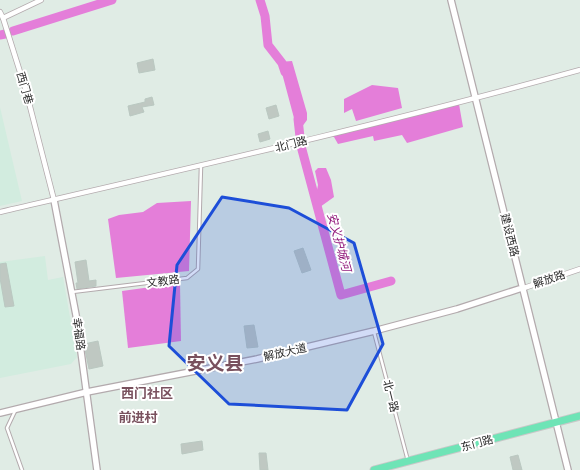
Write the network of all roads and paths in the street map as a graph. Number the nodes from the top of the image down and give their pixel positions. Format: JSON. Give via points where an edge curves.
{"nodes":[{"id":1,"x":40,"y":0,"type":"edge"},
{"id":2,"x":451,"y":0,"type":"edge"},
{"id":3,"x":0,"y":12,"type":"edge"},
{"id":4,"x":3,"y":18,"type":"junction"},
{"id":5,"x":580,"y":70,"type":"edge"},
{"id":6,"x":476,"y":97,"type":"junction"},
{"id":7,"x":201,"y":166,"type":"junction"},
{"id":8,"x":54,"y":200,"type":"junction"},
{"id":9,"x":0,"y":212,"type":"edge"},
{"id":10,"x":580,"y":269,"type":"edge"},
{"id":11,"x":521,"y":288,"type":"junction"},
{"id":12,"x":72,"y":293,"type":"junction"},
{"id":13,"x":374,"y":331,"type":"junction"},
{"id":14,"x":87,"y":392,"type":"junction"},
{"id":15,"x":16,"y":409,"type":"junction"},
{"id":16,"x":0,"y":413,"type":"edge"},
{"id":17,"x":580,"y":416,"type":"edge"},
{"id":18,"x":556,"y":422,"type":"junction"},
{"id":19,"x":408,"y":461,"type":"junction"},
{"id":20,"x":22,"y":470,"type":"edge"},
{"id":21,"x":97,"y":470,"type":"edge"},
{"id":22,"x":374,"y":470,"type":"edge"},
{"id":23,"x":568,"y":470,"type":"edge"}],
"edges":[{"from":1,"to":4,"type":"street"},
{"from":2,"to":6,"type":"street","name":"建设西路"},
{"from":3,"to":4,"type":"street","name":"西门巷"},
{"from":4,"to":8,"type":"street","name":"西门巷","via":[[26,91]]},
{"from":5,"to":6,"type":"street","name":"北门路"},
{"from":6,"to":7,"type":"street","name":"北门路"},
{"from":6,"to":11,"type":"street","name":"建设西路"},
{"from":7,"to":8,"type":"street","name":"北门路"},
{"from":7,"to":12,"type":"lane","name":"文教路","via":[[198,269],[187,278]]},
{"from":8,"to":9,"type":"street","name":"北门路"},
{"from":8,"to":12,"type":"street","name":"幸福路"},
{"from":10,"to":11,"type":"street","name":"解放路"},
{"from":11,"to":13,"type":"street","name":"解放大道","via":[[457,310]]},
{"from":11,"to":18,"type":"street","name":"建设西路"},
{"from":12,"to":14,"type":"street","name":"幸福路"},
{"from":13,"to":14,"type":"street","name":"解放大道","via":[[257,359]]},
{"from":13,"to":19,"type":"lane","name":"北一路"},
{"from":14,"to":15,"type":"street","name":"解放大道"},
{"from":14,"to":21,"type":"street","name":"幸福路"},
{"from":15,"to":16,"type":"street","name":"解放大道"},
{"from":15,"to":20,"type":"lane","via":[[7,428]]},
{"from":17,"to":18,"type":"main road","name":"东门路"},
{"from":18,"to":19,"type":"main road","name":"东门路"},
{"from":18,"to":23,"type":"street","name":"建设西路"},
{"from":19,"to":22,"type":"main road","name":"东门路"}]}
